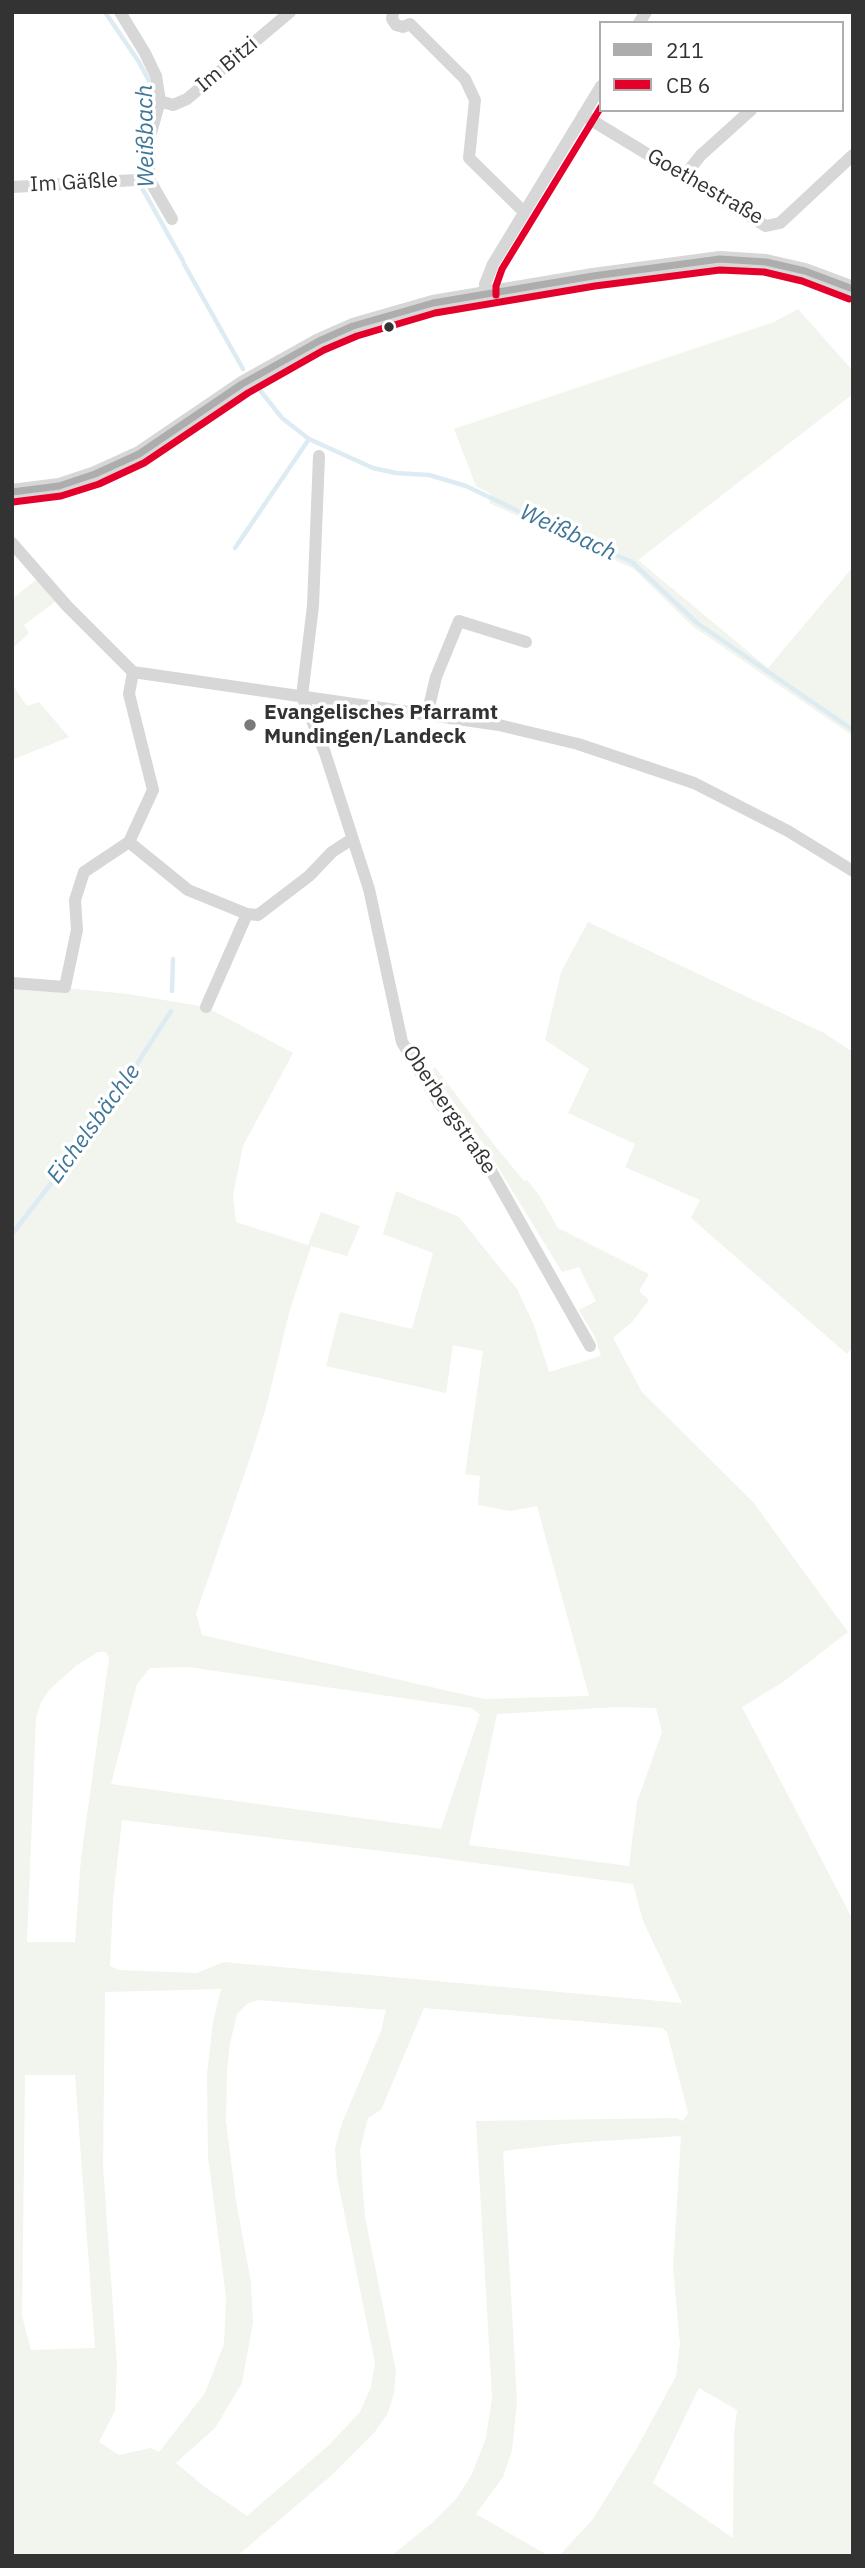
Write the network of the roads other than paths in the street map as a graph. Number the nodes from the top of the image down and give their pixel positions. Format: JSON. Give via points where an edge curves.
{"nodes":[{"id":1,"x":120,"y":12,"type":"edge"},
{"id":2,"x":290,"y":12,"type":"edge"},
{"id":3,"x":393,"y":12,"type":"edge"},
{"id":4,"x":411,"y":18,"type":"edge"},
{"id":5,"x":599,"y":89,"type":"edge"},
{"id":6,"x":160,"y":101,"type":"junction"},
{"id":7,"x":749,"y":112,"type":"edge"},
{"id":8,"x":583,"y":115,"type":"junction"},
{"id":9,"x":853,"y":155,"type":"edge"},
{"id":10,"x":684,"y":176,"type":"junction"},
{"id":11,"x":136,"y":180,"type":"dead end"},
{"id":12,"x":12,"y":187,"type":"edge"},
{"id":13,"x":524,"y":212,"type":"junction"},
{"id":14,"x":172,"y":219,"type":"dead end"},
{"id":15,"x":853,"y":289,"type":"edge"},
{"id":16,"x":485,"y":295,"type":"junction"},
{"id":17,"x":319,"y":456,"type":"dead end"},
{"id":18,"x":12,"y":492,"type":"edge"},
{"id":19,"x":12,"y":543,"type":"edge"},
{"id":20,"x":526,"y":642,"type":"dead end"},
{"id":21,"x":133,"y":673,"type":"junction"},
{"id":22,"x":302,"y":696,"type":"junction"},
{"id":23,"x":427,"y":715,"type":"junction"},
{"id":24,"x":352,"y":839,"type":"junction"},
{"id":25,"x":129,"y":842,"type":"junction"},
{"id":26,"x":853,"y":871,"type":"edge"},
{"id":27,"x":247,"y":914,"type":"junction"},
{"id":28,"x":12,"y":983,"type":"edge"},
{"id":29,"x":206,"y":1007,"type":"dead end"},
{"id":30,"x":590,"y":1346,"type":"dead end"}],
"edges":[{"from":1,"to":6,"type":"street","via":[[156,76]]},
{"from":2,"to":6,"type":"street","name":"Im Bitzi","via":[[187,99],[173,106]]},
{"from":3,"to":4,"type":"street","via":[[397,26],[403,27]]},
{"from":4,"to":13,"type":"street","via":[[465,79],[475,100],[469,158]]},
{"from":5,"to":8,"type":"street"},
{"from":6,"to":14,"type":"street","via":[[150,136],[149,179]]},
{"from":7,"to":10,"type":"street"},
{"from":8,"to":10,"type":"street","name":"Goethestraße"},
{"from":8,"to":13,"type":"street"},
{"from":9,"to":10,"type":"street","name":"Goethestraße","via":[[780,223],[766,226]]},
{"from":11,"to":12,"type":"street","name":"Im Gäßle"},
{"from":13,"to":16,"type":"street","via":[[493,264]]},
{"from":15,"to":16,"type":"street","via":[[766,262],[720,259]]},
{"from":16,"to":18,"type":"street","via":[[433,303],[353,326],[259,373],[139,454],[59,486]]},
{"from":17,"to":22,"type":"street","via":[[313,606]]},
{"from":19,"to":21,"type":"street"},
{"from":20,"to":23,"type":"street","via":[[459,621],[436,677]]},
{"from":21,"to":22,"type":"street"},
{"from":21,"to":25,"type":"street","via":[[130,694],[153,790]]},
{"from":22,"to":23,"type":"street"},
{"from":22,"to":24,"type":"street","name":"Oberbergstraße"},
{"from":23,"to":26,"type":"street","via":[[499,725],[578,744],[694,783],[788,831]]},
{"from":24,"to":27,"type":"street","via":[[273,906],[258,915]]},
{"from":24,"to":30,"type":"street","name":"Oberbergstraße","via":[[369,889],[402,1042],[440,1104],[485,1160]]},
{"from":25,"to":27,"type":"street","via":[[188,890]]},
{"from":25,"to":28,"type":"street","via":[[84,872],[75,900],[77,930],[65,987]]},
{"from":27,"to":29,"type":"street"}]}
